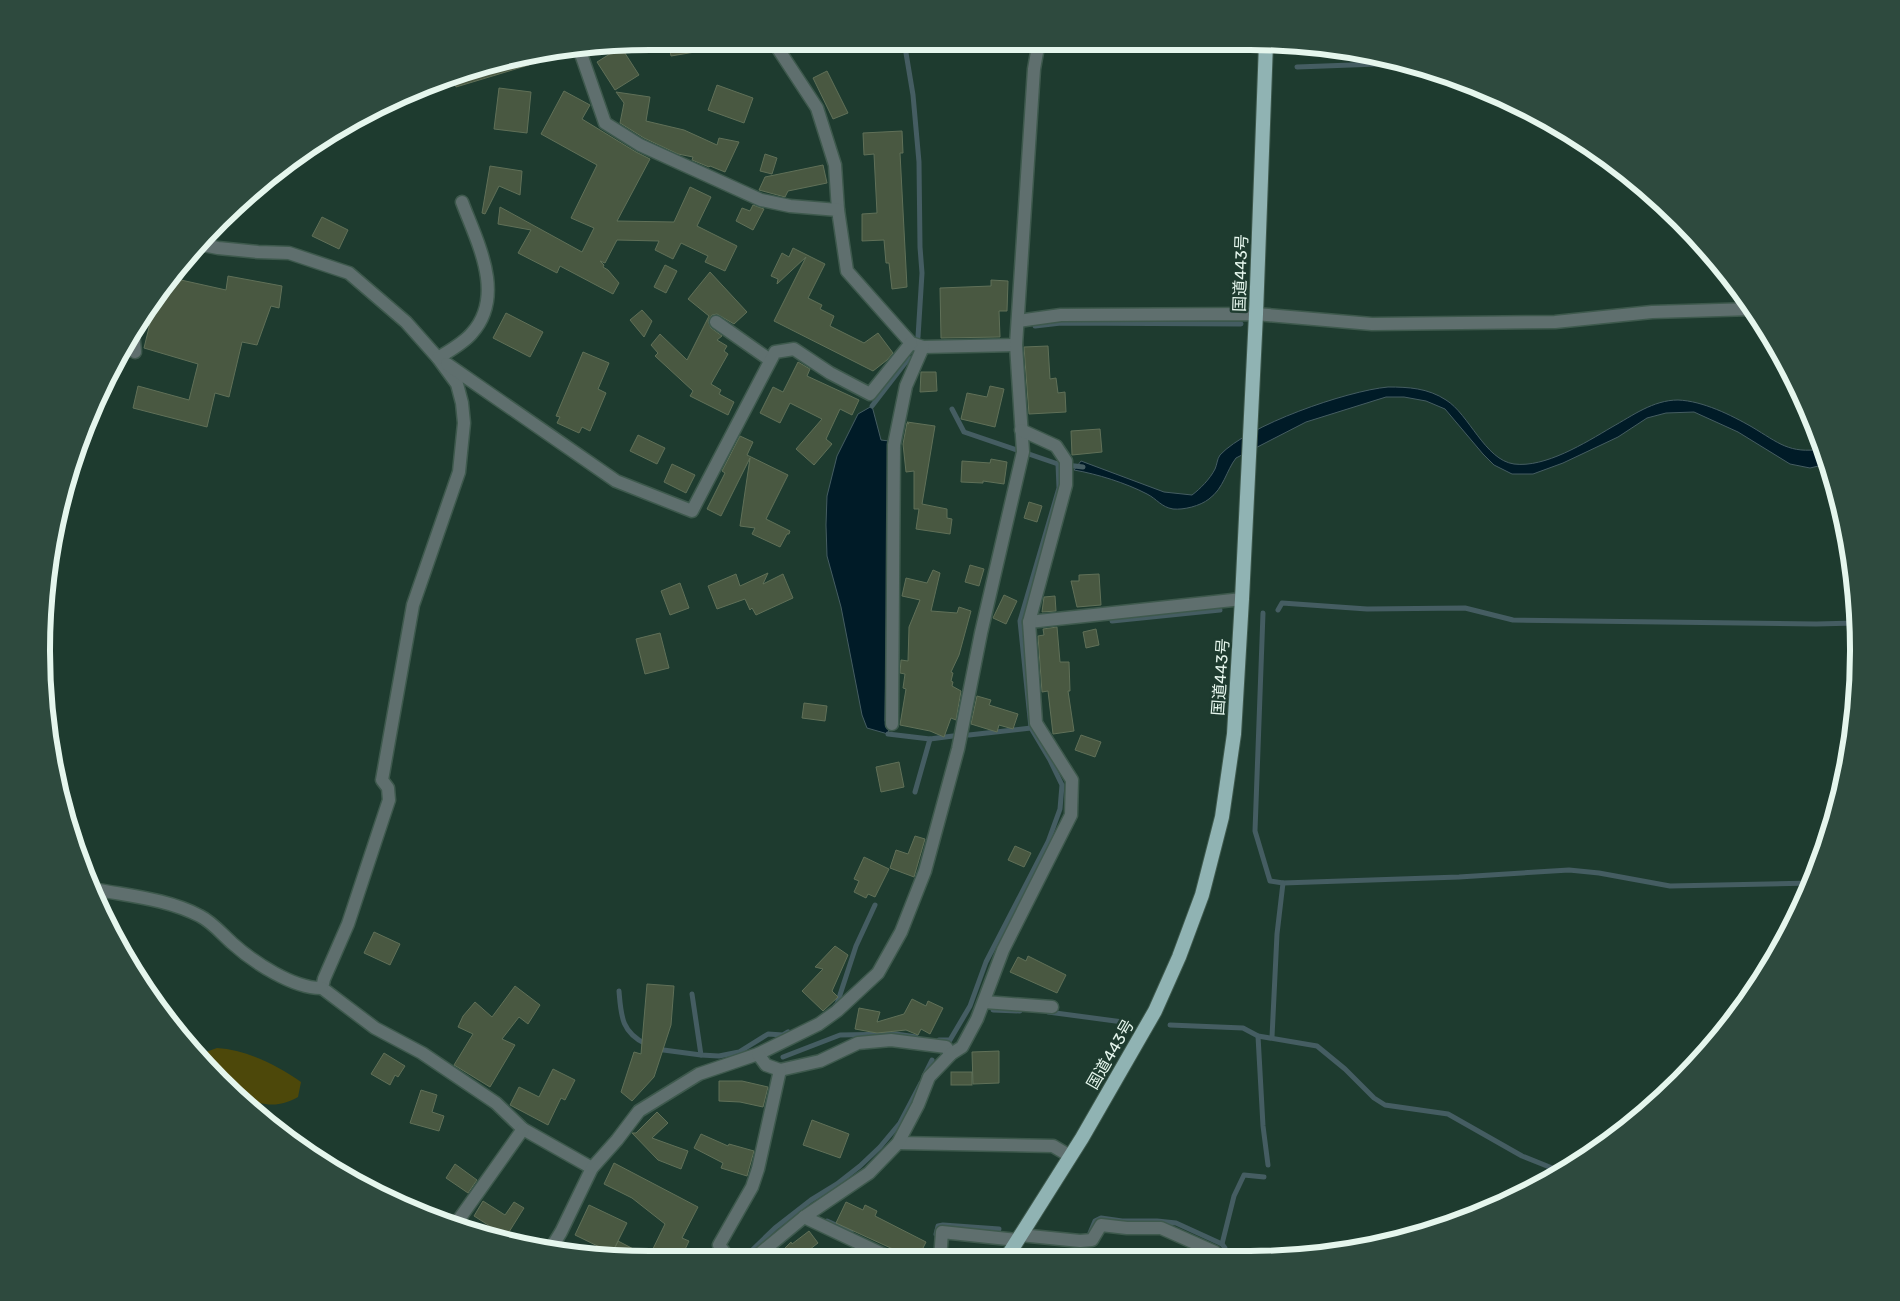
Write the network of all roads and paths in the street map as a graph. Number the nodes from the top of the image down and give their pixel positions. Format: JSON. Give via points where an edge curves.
{"nodes":[{"id":1,"x":778,"y":50,"type":"edge"},
{"id":2,"x":1037,"y":50,"type":"edge"},
{"id":3,"x":1266,"y":50,"type":"edge"},
{"id":4,"x":581,"y":54,"type":"edge"},
{"id":5,"x":462,"y":202,"type":"dead end"},
{"id":6,"x":838,"y":210,"type":"junction"},
{"id":7,"x":208,"y":245,"type":"edge"},
{"id":8,"x":1743,"y":309,"type":"edge"},
{"id":9,"x":1256,"y":314,"type":"junction"},
{"id":10,"x":1018,"y":321,"type":"junction"},
{"id":11,"x":716,"y":322,"type":"dead end"},
{"id":12,"x":134,"y":343,"type":"edge"},
{"id":13,"x":917,"y":345,"type":"junction"},
{"id":14,"x":1016,"y":345,"type":"junction"},
{"id":15,"x":135,"y":352,"type":"dead end"},
{"id":16,"x":438,"y":358,"type":"junction"},
{"id":17,"x":770,"y":360,"type":"junction"},
{"id":18,"x":1021,"y":430,"type":"junction"},
{"id":19,"x":1242,"y":599,"type":"junction"},
{"id":20,"x":1029,"y":622,"type":"junction"},
{"id":21,"x":892,"y":724,"type":"dead end"},
{"id":22,"x":101,"y":890,"type":"edge"},
{"id":23,"x":322,"y":988,"type":"junction"},
{"id":24,"x":984,"y":1002,"type":"junction"},
{"id":25,"x":1052,"y":1007,"type":"dead end"},
{"id":26,"x":758,"y":1054,"type":"junction"},
{"id":27,"x":951,"y":1054,"type":"junction"},
{"id":28,"x":780,"y":1070,"type":"junction"},
{"id":29,"x":523,"y":1129,"type":"junction"},
{"id":30,"x":898,"y":1143,"type":"junction"},
{"id":31,"x":1070,"y":1156,"type":"junction"},
{"id":32,"x":592,"y":1168,"type":"junction"},
{"id":33,"x":804,"y":1217,"type":"junction"},
{"id":34,"x":459,"y":1220,"type":"edge"},
{"id":35,"x":1019,"y":1238,"type":"junction"},
{"id":36,"x":554,"y":1243,"type":"edge"},
{"id":37,"x":723,"y":1251,"type":"edge"},
{"id":38,"x":764,"y":1251,"type":"edge"},
{"id":39,"x":875,"y":1251,"type":"edge"},
{"id":40,"x":941,"y":1251,"type":"edge"},
{"id":41,"x":1011,"y":1251,"type":"edge"},
{"id":42,"x":1213,"y":1251,"type":"edge"}],
"edges":[{"from":1,"to":6,"type":"street","via":[[817,108],[835,165]]},
{"from":2,"to":10,"type":"street"},
{"from":3,"to":9,"type":"highway","name":"国道443号"},
{"from":4,"to":6,"type":"street","via":[[605,123],[640,145],[762,200]]},
{"from":5,"to":16,"type":"street","via":[[486,265],[488,297],[482,320],[471,335]]},
{"from":6,"to":13,"type":"street","via":[[847,271]]},
{"from":7,"to":16,"type":"street","via":[[289,253],[349,273],[406,322]]},
{"from":8,"to":9,"type":"street","via":[[1652,312],[1555,322],[1372,324]]},
{"from":9,"to":10,"type":"street","via":[[1061,315]]},
{"from":9,"to":19,"type":"highway","name":"国道443号"},
{"from":10,"to":14,"type":"street"},
{"from":11,"to":17,"type":"street"},
{"from":12,"to":15,"type":"street"},
{"from":13,"to":14,"type":"street"},
{"from":13,"to":17,"type":"street","via":[[870,394],[794,349],[775,352]]},
{"from":13,"to":21,"type":"street","via":[[894,445]]},
{"from":14,"to":18,"type":"street"},
{"from":16,"to":17,"type":"street","via":[[616,481],[692,511]]},
{"from":16,"to":23,"type":"street","via":[[457,384],[462,403],[464,422],[459,472],[413,605],[382,780],[388,788],[389,800],[348,924]]},
{"from":18,"to":20,"type":"street","via":[[1056,446],[1066,461],[1066,485]]},
{"from":18,"to":26,"type":"street","via":[[1023,452],[958,749],[925,872],[900,932],[878,973],[836,1011],[819,1024]]},
{"from":19,"to":20,"type":"street"},
{"from":19,"to":31,"type":"highway","name":"国道443号","via":[[1234,734],[1222,817],[1202,895],[1180,957],[1155,1011]]},
{"from":20,"to":24,"type":"street","via":[[1036,723],[1072,780],[1071,815],[1003,950]]},
{"from":22,"to":23,"type":"street","via":[[178,906],[203,918],[239,950],[285,979],[311,989]]},
{"from":23,"to":29,"type":"street","via":[[375,1028],[422,1053],[496,1103]]},
{"from":24,"to":25,"type":"street"},
{"from":24,"to":27,"type":"street","via":[[962,1046]]},
{"from":26,"to":28,"type":"street","via":[[766,1065]]},
{"from":26,"to":32,"type":"street","via":[[699,1074],[639,1110]]},
{"from":27,"to":28,"type":"street","via":[[946,1047],[892,1040],[858,1043],[820,1061]]},
{"from":27,"to":30,"type":"street","via":[[930,1077]]},
{"from":28,"to":37,"type":"street","via":[[758,1169],[752,1187],[719,1245]]},
{"from":29,"to":32,"type":"street"},
{"from":29,"to":34,"type":"street"},
{"from":30,"to":31,"type":"street","via":[[1053,1146]]},
{"from":30,"to":33,"type":"street","via":[[869,1173]]},
{"from":31,"to":35,"type":"highway","name":"国道443号"},
{"from":32,"to":36,"type":"street"},
{"from":33,"to":38,"type":"street"},
{"from":33,"to":39,"type":"street"},
{"from":35,"to":40,"type":"street","via":[[942,1232]]},
{"from":35,"to":41,"type":"highway","name":"国道443号"},
{"from":35,"to":42,"type":"street","via":[[1080,1242],[1092,1240],[1101,1225],[1161,1228]]}]}
